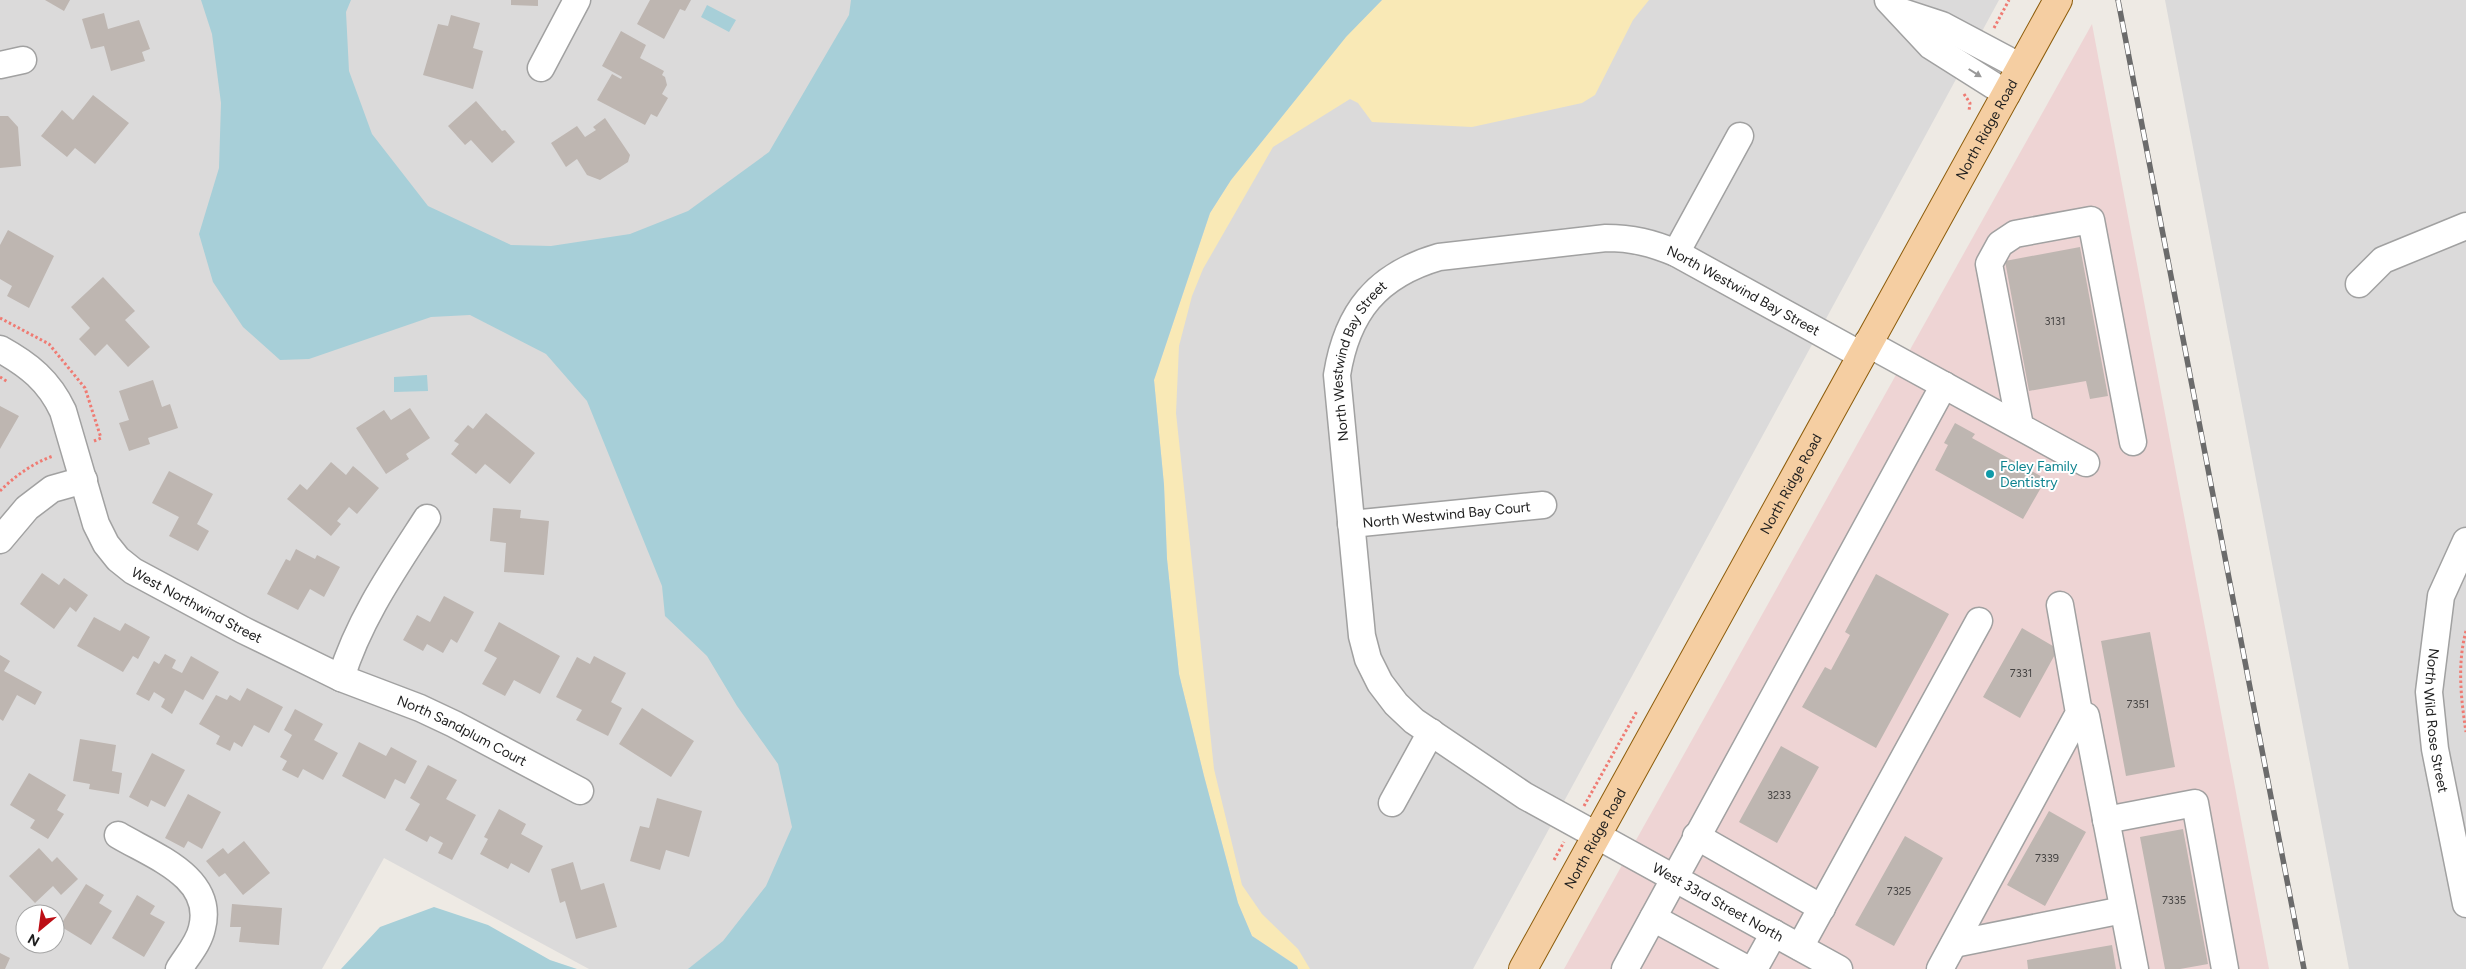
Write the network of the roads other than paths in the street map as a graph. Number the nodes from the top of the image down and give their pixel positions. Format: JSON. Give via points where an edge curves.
{"nodes":[{"id":1,"x":578,"y":0,"type":"edge"},
{"id":2,"x":2058,"y":0,"type":"edge"},
{"id":3,"x":1893,"y":5,"type":"edge"},
{"id":4,"x":1949,"y":42,"type":"junction"},
{"id":5,"x":2021,"y":67,"type":"junction"},
{"id":6,"x":541,"y":68,"type":"dead end"},
{"id":7,"x":2007,"y":94,"type":"junction"},
{"id":8,"x":1740,"y":136,"type":"dead end"},
{"id":9,"x":2466,"y":226,"type":"edge"},
{"id":10,"x":1676,"y":253,"type":"junction"},
{"id":11,"x":2359,"y":284,"type":"dead end"},
{"id":12,"x":0,"y":349,"type":"edge"},
{"id":13,"x":1864,"y":349,"type":"junction"},
{"id":14,"x":1944,"y":385,"type":"junction"},
{"id":15,"x":2020,"y":426,"type":"junction"},
{"id":16,"x":2133,"y":442,"type":"dead end"},
{"id":17,"x":2086,"y":463,"type":"dead end"},
{"id":18,"x":84,"y":480,"type":"junction"},
{"id":19,"x":1544,"y":505,"type":"dead end"},
{"id":20,"x":427,"y":518,"type":"dead end"},
{"id":21,"x":1351,"y":524,"type":"junction"},
{"id":22,"x":0,"y":540,"type":"edge"},
{"id":23,"x":2466,"y":541,"type":"edge"},
{"id":24,"x":2060,"y":605,"type":"dead end"},
{"id":25,"x":1979,"y":621,"type":"dead end"},
{"id":26,"x":341,"y":678,"type":"junction"},
{"id":27,"x":2080,"y":712,"type":"junction"},
{"id":28,"x":1431,"y":732,"type":"junction"},
{"id":29,"x":580,"y":791,"type":"dead end"},
{"id":30,"x":1392,"y":803,"type":"dead end"},
{"id":31,"x":2106,"y":820,"type":"junction"},
{"id":32,"x":1586,"y":829,"type":"junction"},
{"id":33,"x":118,"y":835,"type":"dead end"},
{"id":34,"x":1696,"y":836,"type":"junction"},
{"id":35,"x":2463,"y":874,"type":"edge"},
{"id":36,"x":1674,"y":878,"type":"junction"},
{"id":37,"x":2466,"y":904,"type":"edge"},
{"id":38,"x":1822,"y":908,"type":"junction"},
{"id":39,"x":2123,"y":910,"type":"junction"},
{"id":40,"x":1653,"y":918,"type":"junction"},
{"id":41,"x":1774,"y":933,"type":"junction"},
{"id":42,"x":1954,"y":944,"type":"junction"},
{"id":43,"x":1800,"y":948,"type":"junction"},
{"id":44,"x":1942,"y":968,"type":"edge"},
{"id":45,"x":179,"y":969,"type":"edge"},
{"id":46,"x":1523,"y":969,"type":"edge"},
{"id":47,"x":1625,"y":969,"type":"edge"},
{"id":48,"x":1747,"y":969,"type":"edge"},
{"id":49,"x":1754,"y":969,"type":"edge"},
{"id":50,"x":1839,"y":969,"type":"edge"},
{"id":51,"x":2135,"y":969,"type":"edge"},
{"id":52,"x":2225,"y":969,"type":"edge"}],
"edges":[{"from":1,"to":6,"type":"street"},
{"from":2,"to":5,"type":"main road","name":"North Ridge Road"},
{"from":3,"to":4,"type":"street","via":[[1931,46]]},
{"from":4,"to":5,"type":"street","via":[[1983,47]]},
{"from":4,"to":7,"type":"street","one_way":true,"via":[[1970,70]]},
{"from":5,"to":7,"type":"main road","name":"North Ridge Road"},
{"from":7,"to":13,"type":"main road","name":"North Ridge Road"},
{"from":8,"to":10,"type":"street"},
{"from":9,"to":11,"type":"street","via":[[2383,260]]},
{"from":10,"to":13,"type":"street","name":"North Westwind Bay Street"},
{"from":10,"to":21,"type":"street","name":"North Westwind Bay Street","via":[[1630,238],[1606,238],[1439,257],[1418,263],[1375,291],[1358,311],[1347,332],[1337,375]]},
{"from":12,"to":18,"type":"street","name":"West Northwind Street","via":[[28,365],[55,394],[63,411],[60,450]]},
{"from":13,"to":14,"type":"street","name":"North Westwind Bay Street"},
{"from":13,"to":32,"type":"main road","name":"North Ridge Road"},
{"from":14,"to":15,"type":"street","name":"North Westwind Bay Street"},
{"from":14,"to":34,"type":"street"},
{"from":15,"to":16,"type":"street","via":[[1989,264],[2000,244],[2015,234],[2091,220]]},
{"from":15,"to":17,"type":"street","name":"North Westwind Bay Street"},
{"from":18,"to":22,"type":"street","via":[[52,489],[27,508]]},
{"from":18,"to":26,"type":"street","name":"West Northwind Street","via":[[96,524],[106,544],[133,571]]},
{"from":19,"to":21,"type":"street","name":"North Westwind Bay Court"},
{"from":20,"to":26,"type":"street","via":[[382,586],[350,649]]},
{"from":21,"to":28,"type":"street","name":"North Westwind Bay Street","via":[[1362,636],[1368,659],[1396,704]]},
{"from":23,"to":35,"type":"street","name":"North Wild Rose Street","via":[[2441,596],[2429,692],[2435,749]]},
{"from":24,"to":27,"type":"street"},
{"from":25,"to":38,"type":"street"},
{"from":26,"to":29,"type":"street","name":"North Sandplum Court","via":[[454,724]]},
{"from":27,"to":31,"type":"street","via":[[2086,716]]},
{"from":27,"to":42,"type":"street"},
{"from":28,"to":30,"type":"street"},
{"from":28,"to":32,"type":"street","name":"North Westwind Bay Street","via":[[1525,796]]},
{"from":31,"to":39,"type":"street"},
{"from":31,"to":52,"type":"street","via":[[2195,803]]},
{"from":32,"to":36,"type":"street","name":"West 33rd Street North"},
{"from":32,"to":46,"type":"main road","name":"North Ridge Road"},
{"from":33,"to":45,"type":"street","via":[[185,875],[202,898],[202,930]]},
{"from":34,"to":36,"type":"street"},
{"from":34,"to":38,"type":"street"},
{"from":35,"to":37,"type":"street","name":"North Wild Rose Street"},
{"from":36,"to":40,"type":"street"},
{"from":36,"to":41,"type":"street","name":"West 33rd Street North"},
{"from":38,"to":43,"type":"street"},
{"from":39,"to":42,"type":"street"},
{"from":39,"to":51,"type":"street"},
{"from":40,"to":47,"type":"street"},
{"from":40,"to":48,"type":"street"},
{"from":41,"to":43,"type":"street","name":"West 33rd Street North"},
{"from":41,"to":49,"type":"street"},
{"from":42,"to":44,"type":"street"},
{"from":43,"to":50,"type":"street","name":"West 33rd Street North"}]}
